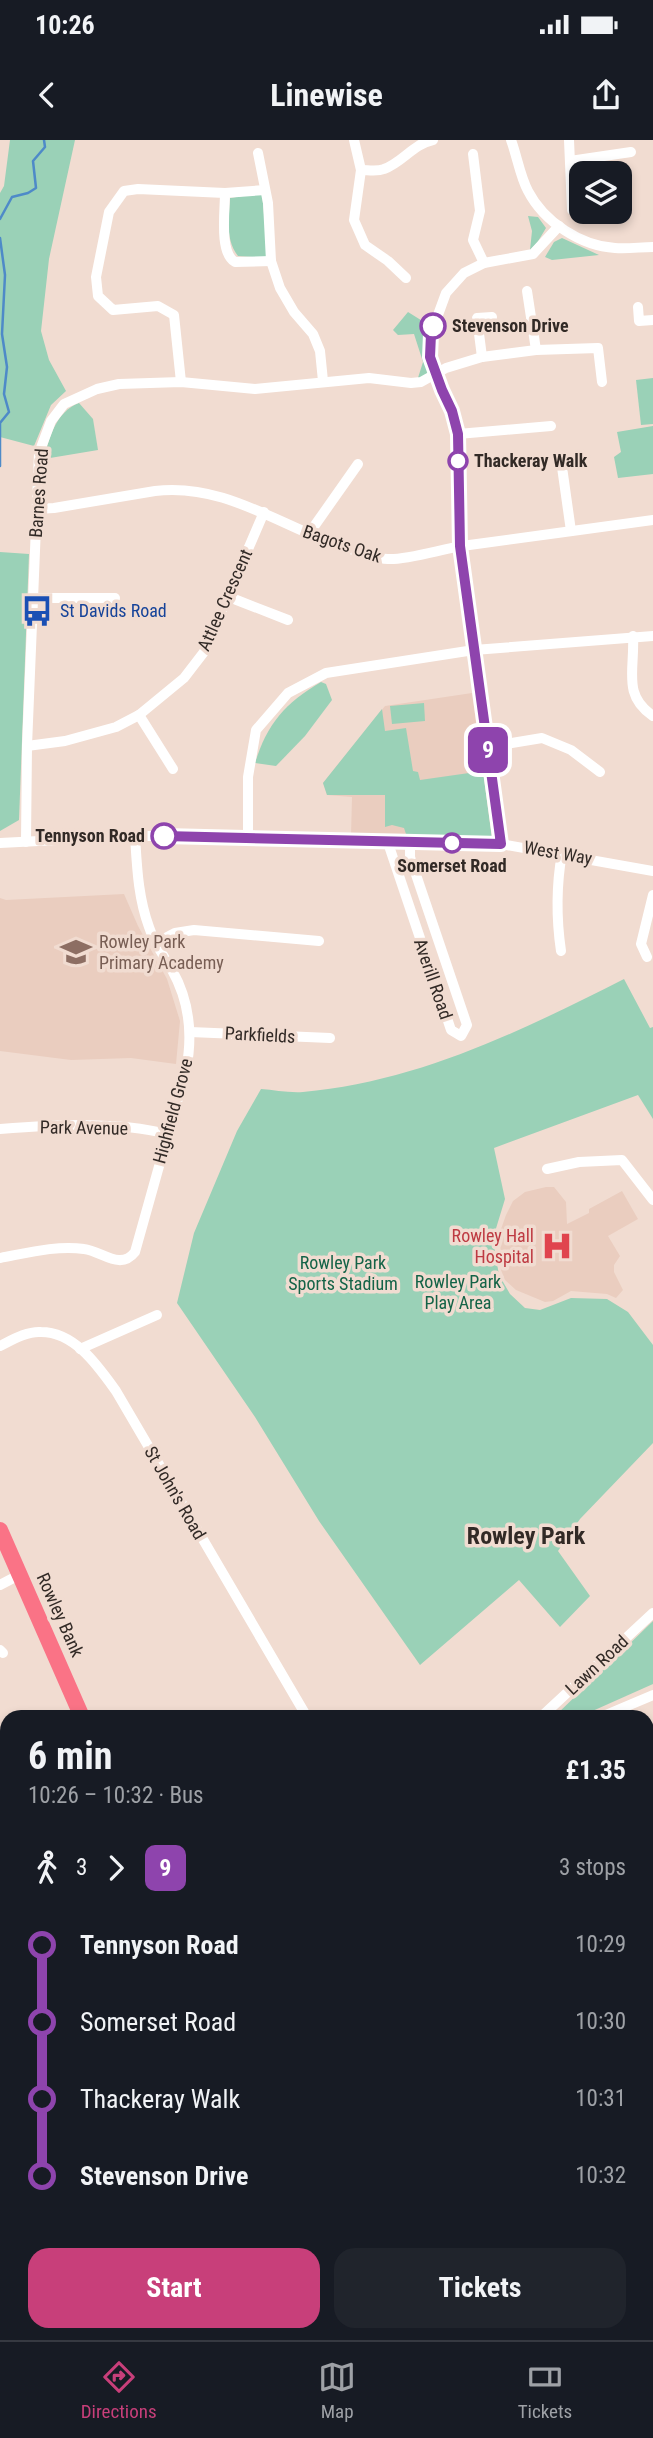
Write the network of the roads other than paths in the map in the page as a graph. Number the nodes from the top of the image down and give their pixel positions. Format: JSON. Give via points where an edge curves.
{"nodes":[{"id":1,"x":354,"y":140,"type":"edge"},
{"id":2,"x":433,"y":140,"type":"edge"},
{"id":3,"x":511,"y":140,"type":"edge"},
{"id":4,"x":569,"y":140,"type":"edge"},
{"id":5,"x":631,"y":152,"type":"dead end"},
{"id":6,"x":258,"y":153,"type":"dead end"},
{"id":7,"x":473,"y":154,"type":"dead end"},
{"id":8,"x":570,"y":161,"type":"joint"},
{"id":9,"x":361,"y":170,"type":"junction"},
{"id":10,"x":265,"y":190,"type":"junction"},
{"id":11,"x":225,"y":193,"type":"junction"},
{"id":12,"x":559,"y":226,"type":"junction"},
{"id":13,"x":653,"y":247,"type":"edge"},
{"id":14,"x":271,"y":261,"type":"junction"},
{"id":15,"x":484,"y":263,"type":"junction"},
{"id":16,"x":406,"y":278,"type":"dead end"},
{"id":17,"x":527,"y":291,"type":"dead end"},
{"id":18,"x":638,"y":307,"type":"dead end"},
{"id":19,"x":492,"y":317,"type":"dead end"},
{"id":20,"x":653,"y":320,"type":"edge"},
{"id":21,"x":536,"y":350,"type":"junction"},
{"id":22,"x":482,"y":357,"type":"junction"},
{"id":23,"x":437,"y":374,"type":"junction"},
{"id":24,"x":181,"y":382,"type":"junction"},
{"id":25,"x":323,"y":382,"type":"junction"},
{"id":26,"x":602,"y":382,"type":"dead end"},
{"id":27,"x":551,"y":426,"type":"dead end"},
{"id":28,"x":458,"y":434,"type":"junction"},
{"id":29,"x":358,"y":464,"type":"dead end"},
{"id":30,"x":562,"y":467,"type":"dead end"},
{"id":31,"x":36,"y":509,"type":"junction"},
{"id":32,"x":264,"y":512,"type":"junction"},
{"id":33,"x":653,"y":520,"type":"edge"},
{"id":34,"x":572,"y":531,"type":"junction"},
{"id":35,"x":308,"y":535,"type":"junction"},
{"id":36,"x":460,"y":546,"type":"junction"},
{"id":37,"x":229,"y":597,"type":"junction"},
{"id":38,"x":33,"y":598,"type":"junction"},
{"id":39,"x":115,"y":598,"type":"dead end"},
{"id":40,"x":288,"y":621,"type":"dead end"},
{"id":41,"x":633,"y":636,"type":"junction"},
{"id":42,"x":653,"y":636,"type":"edge"},
{"id":43,"x":474,"y":650,"type":"junction"},
{"id":44,"x":139,"y":715,"type":"junction"},
{"id":45,"x":653,"y":716,"type":"edge"},
{"id":46,"x":27,"y":746,"type":"junction"},
{"id":47,"x":487,"y":747,"type":"junction"},
{"id":48,"x":173,"y":769,"type":"dead end"},
{"id":49,"x":600,"y":772,"type":"dead end"},
{"id":50,"x":135,"y":836,"type":"junction"},
{"id":51,"x":248,"y":836,"type":"junction"},
{"id":52,"x":387,"y":840,"type":"junction"},
{"id":53,"x":410,"y":841,"type":"junction"},
{"id":54,"x":26,"y":842,"type":"junction"},
{"id":55,"x":0,"y":843,"type":"edge"},
{"id":56,"x":501,"y":844,"type":"junction"},
{"id":57,"x":562,"y":853,"type":"junction"},
{"id":58,"x":653,"y":871,"type":"edge"},
{"id":59,"x":653,"y":895,"type":"edge"},
{"id":60,"x":319,"y":941,"type":"dead end"},
{"id":61,"x":156,"y":943,"type":"junction"},
{"id":62,"x":561,"y":951,"type":"dead end"},
{"id":63,"x":647,"y":957,"type":"dead end"},
{"id":64,"x":190,"y":1032,"type":"junction"},
{"id":65,"x":330,"y":1038,"type":"dead end"},
{"id":66,"x":0,"y":1129,"type":"edge"},
{"id":67,"x":168,"y":1134,"type":"junction"},
{"id":68,"x":548,"y":1169,"type":"dead end"},
{"id":69,"x":653,"y":1200,"type":"edge"},
{"id":70,"x":0,"y":1258,"type":"edge"},
{"id":71,"x":157,"y":1315,"type":"dead end"},
{"id":72,"x":0,"y":1346,"type":"edge"},
{"id":73,"x":80,"y":1349,"type":"junction"},
{"id":74,"x":0,"y":1530,"type":"edge"},
{"id":75,"x":21,"y":1574,"type":"junction"},
{"id":76,"x":0,"y":1585,"type":"edge"},
{"id":77,"x":653,"y":1613,"type":"edge"},
{"id":78,"x":653,"y":1695,"type":"edge"},
{"id":79,"x":79,"y":1710,"type":"edge"},
{"id":80,"x":303,"y":1710,"type":"edge"},
{"id":81,"x":549,"y":1710,"type":"edge"},
{"id":82,"x":618,"y":1710,"type":"edge"}],
"edges":[{"from":1,"to":9,"type":"street"},
{"from":2,"to":9,"type":"street","via":[[422,142],[381,171]]},
{"from":3,"to":12,"type":"street","via":[[527,190]]},
{"from":4,"to":8,"type":"street"},
{"from":5,"to":8,"type":"street"},
{"from":6,"to":10,"type":"street"},
{"from":7,"to":15,"type":"street","via":[[480,211],[473,240]]},
{"from":9,"to":16,"type":"street","via":[[354,220],[365,245]]},
{"from":10,"to":11,"type":"street"},
{"from":10,"to":14,"type":"street"},
{"from":11,"to":14,"type":"street","via":[[229,259]]},
{"from":11,"to":24,"type":"street","via":[[124,191],[109,212],[96,277],[98,296],[113,310],[158,306],[174,315]]},
{"from":12,"to":13,"type":"street","via":[[603,246]]},
{"from":12,"to":15,"type":"street","via":[[533,254]]},
{"from":14,"to":25,"type":"street","via":[[280,288],[313,334]]},
{"from":15,"to":23,"type":"street","via":[[464,273],[446,293],[431,334],[430,357]]},
{"from":17,"to":21,"type":"street"},
{"from":18,"to":20,"type":"street","via":[[639,321]]},
{"from":19,"to":22,"type":"street","via":[[477,318]]},
{"from":21,"to":22,"type":"street"},
{"from":21,"to":26,"type":"street","via":[[598,348]]},
{"from":22,"to":23,"type":"street"},
{"from":23,"to":25,"type":"street","name":"Barnes Road","via":[[411,383],[369,378]]},
{"from":23,"to":28,"type":"street"},
{"from":24,"to":25,"type":"street","name":"Barnes Road","via":[[255,389]]},
{"from":24,"to":31,"type":"street","name":"Barnes Road","via":[[97,388],[64,404],[41,445]]},
{"from":27,"to":28,"type":"street"},
{"from":28,"to":36,"type":"street"},
{"from":29,"to":35,"type":"street"},
{"from":30,"to":34,"type":"street"},
{"from":31,"to":32,"type":"street","name":"Bagots Oak","via":[[170,489],[210,494]]},
{"from":31,"to":38,"type":"street","name":"Barnes Road"},
{"from":32,"to":35,"type":"street","name":"Bagots Oak"},
{"from":32,"to":37,"type":"street","name":"Attlee Crescent"},
{"from":33,"to":34,"type":"street","name":"Bagots Oak"},
{"from":34,"to":36,"type":"street","name":"Bagots Oak"},
{"from":35,"to":36,"type":"street","name":"Bagots Oak","via":[[388,559]]},
{"from":36,"to":43,"type":"street"},
{"from":37,"to":40,"type":"street"},
{"from":37,"to":44,"type":"street","name":"Attlee Crescent","via":[[195,664]]},
{"from":38,"to":39,"type":"street"},
{"from":38,"to":46,"type":"street","name":"Barnes Road"},
{"from":41,"to":42,"type":"street"},
{"from":41,"to":43,"type":"street"},
{"from":41,"to":45,"type":"street","via":[[634,696]]},
{"from":43,"to":47,"type":"street"},
{"from":43,"to":51,"type":"street","via":[[326,673],[288,693],[256,730],[247,777]]},
{"from":44,"to":46,"type":"street","name":"Attlee Crescent","via":[[65,741]]},
{"from":44,"to":48,"type":"street"},
{"from":46,"to":54,"type":"street","name":"Barnes Road"},
{"from":47,"to":49,"type":"street","via":[[542,738],[570,750]]},
{"from":47,"to":56,"type":"street"},
{"from":50,"to":51,"type":"street","name":"West Way"},
{"from":50,"to":54,"type":"street","name":"West Way"},
{"from":50,"to":61,"type":"street","name":"Highfield Grove","via":[[139,894]]},
{"from":51,"to":52,"type":"street","name":"West Way"},
{"from":52,"to":53,"type":"street","name":"West Way"},
{"from":52,"to":53,"type":"street","name":"Averill Road","via":[[451,1030],[461,1036],[467,1025],[410,858]]},
{"from":53,"to":56,"type":"street","name":"West Way"},
{"from":54,"to":55,"type":"street","name":"West Way"},
{"from":56,"to":57,"type":"street","name":"West Way"},
{"from":57,"to":58,"type":"street","name":"West Way"},
{"from":57,"to":62,"type":"street","via":[[556,885]]},
{"from":59,"to":63,"type":"street","via":[[641,944]]},
{"from":60,"to":61,"type":"street","via":[[194,930]]},
{"from":61,"to":64,"type":"street","name":"Highfield Grove","via":[[182,990]]},
{"from":64,"to":65,"type":"street","name":"Parkfields"},
{"from":64,"to":67,"type":"street","name":"Highfield Grove","via":[[186,1070]]},
{"from":66,"to":67,"type":"street","name":"Park Avenue","via":[[105,1127]]},
{"from":67,"to":70,"type":"street","name":"Highfield Grove","via":[[135,1252],[128,1259],[115,1261],[78,1248]]},
{"from":68,"to":69,"type":"street","via":[[622,1160]]},
{"from":71,"to":73,"type":"street"},
{"from":72,"to":73,"type":"street","name":"St John's Road","via":[[41,1332],[58,1335]]},
{"from":73,"to":80,"type":"street","name":"St John's Road","via":[[116,1391]]},
{"from":74,"to":75,"type":"highway","name":"Rowley Bank"},
{"from":75,"to":76,"type":"street"},
{"from":75,"to":79,"type":"highway","name":"Rowley Bank"},
{"from":77,"to":81,"type":"street","name":"Lawn Road"},
{"from":78,"to":82,"type":"street"}]}
